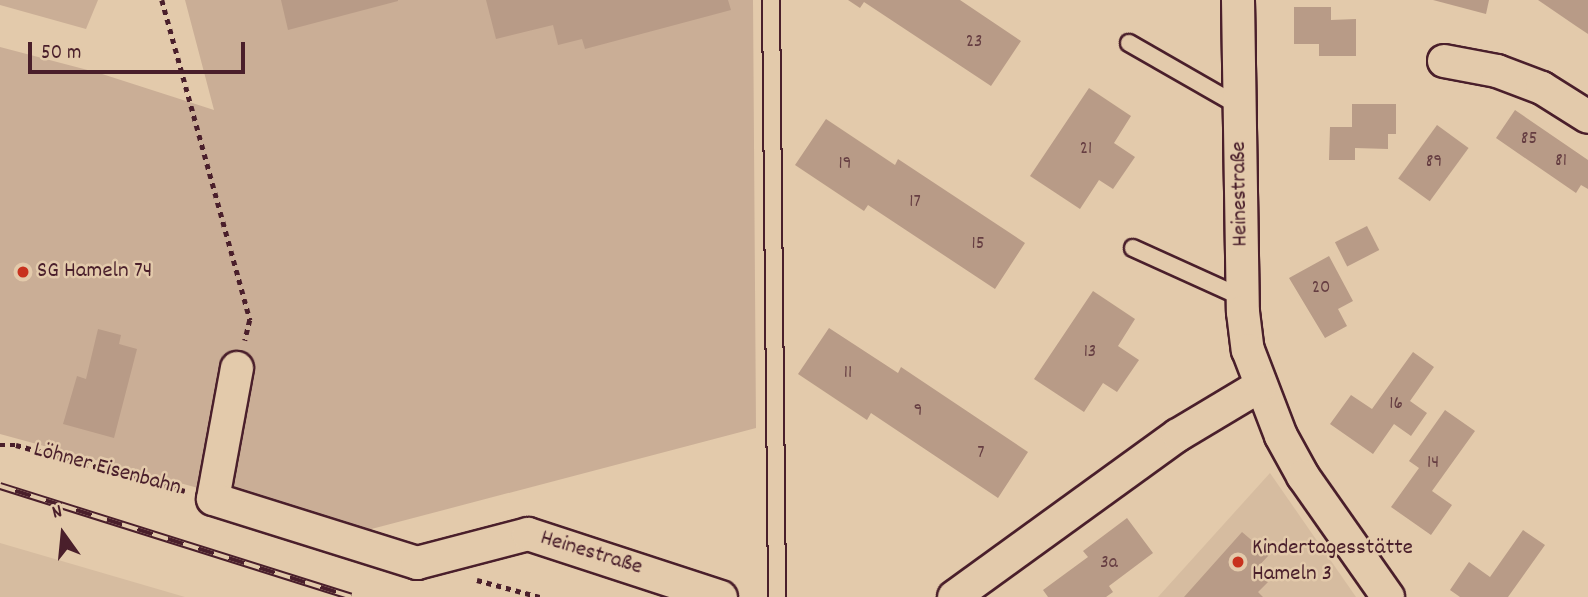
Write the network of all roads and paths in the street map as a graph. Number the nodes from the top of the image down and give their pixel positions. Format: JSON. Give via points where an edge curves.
{"nodes":[{"id":1,"x":162,"y":0,"type":"edge"},
{"id":2,"x":771,"y":0,"type":"edge"},
{"id":3,"x":1238,"y":0,"type":"edge"},
{"id":4,"x":1129,"y":43,"type":"dead end"},
{"id":5,"x":1444,"y":61,"type":"dead end"},
{"id":6,"x":1239,"y":106,"type":"junction"},
{"id":7,"x":1588,"y":117,"type":"edge"},
{"id":8,"x":1133,"y":248,"type":"dead end"},
{"id":9,"x":1242,"y":298,"type":"junction"},
{"id":10,"x":237,"y":368,"type":"joint"},
{"id":11,"x":1260,"y":386,"type":"junction"},
{"id":12,"x":0,"y":445,"type":"edge"},
{"id":13,"x":212,"y":499,"type":"junction"},
{"id":14,"x":417,"y":564,"type":"joint"},
{"id":15,"x":721,"y":597,"type":"edge"},
{"id":16,"x":777,"y":597,"type":"edge"},
{"id":17,"x":954,"y":597,"type":"edge"},
{"id":18,"x":1388,"y":597,"type":"edge"}],
"edges":[{"from":1,"to":10,"type":"path","via":[[250,320]]},
{"from":2,"to":16,"type":"lane"},
{"from":3,"to":6,"type":"street","name":"Heinestraße"},
{"from":4,"to":6,"type":"lane"},
{"from":5,"to":7,"type":"street","via":[[1497,71],[1542,88]]},
{"from":6,"to":9,"type":"street","name":"Heinestraße"},
{"from":8,"to":9,"type":"lane"},
{"from":9,"to":11,"type":"street","name":"Heinestraße","via":[[1248,350]]},
{"from":10,"to":13,"type":"street","name":"Löhner Eisenbahn"},
{"from":11,"to":17,"type":"street","via":[[1178,435]]},
{"from":11,"to":18,"type":"street","name":"Heinestraße","via":[[1303,476]]},
{"from":12,"to":13,"type":"path","name":"Löhner Eisenbahn","via":[[16,445]]},
{"from":13,"to":14,"type":"street","name":"Löhner Eisenbahn"},
{"from":14,"to":15,"type":"street","name":"Heinestraße","via":[[528,534]]}]}
